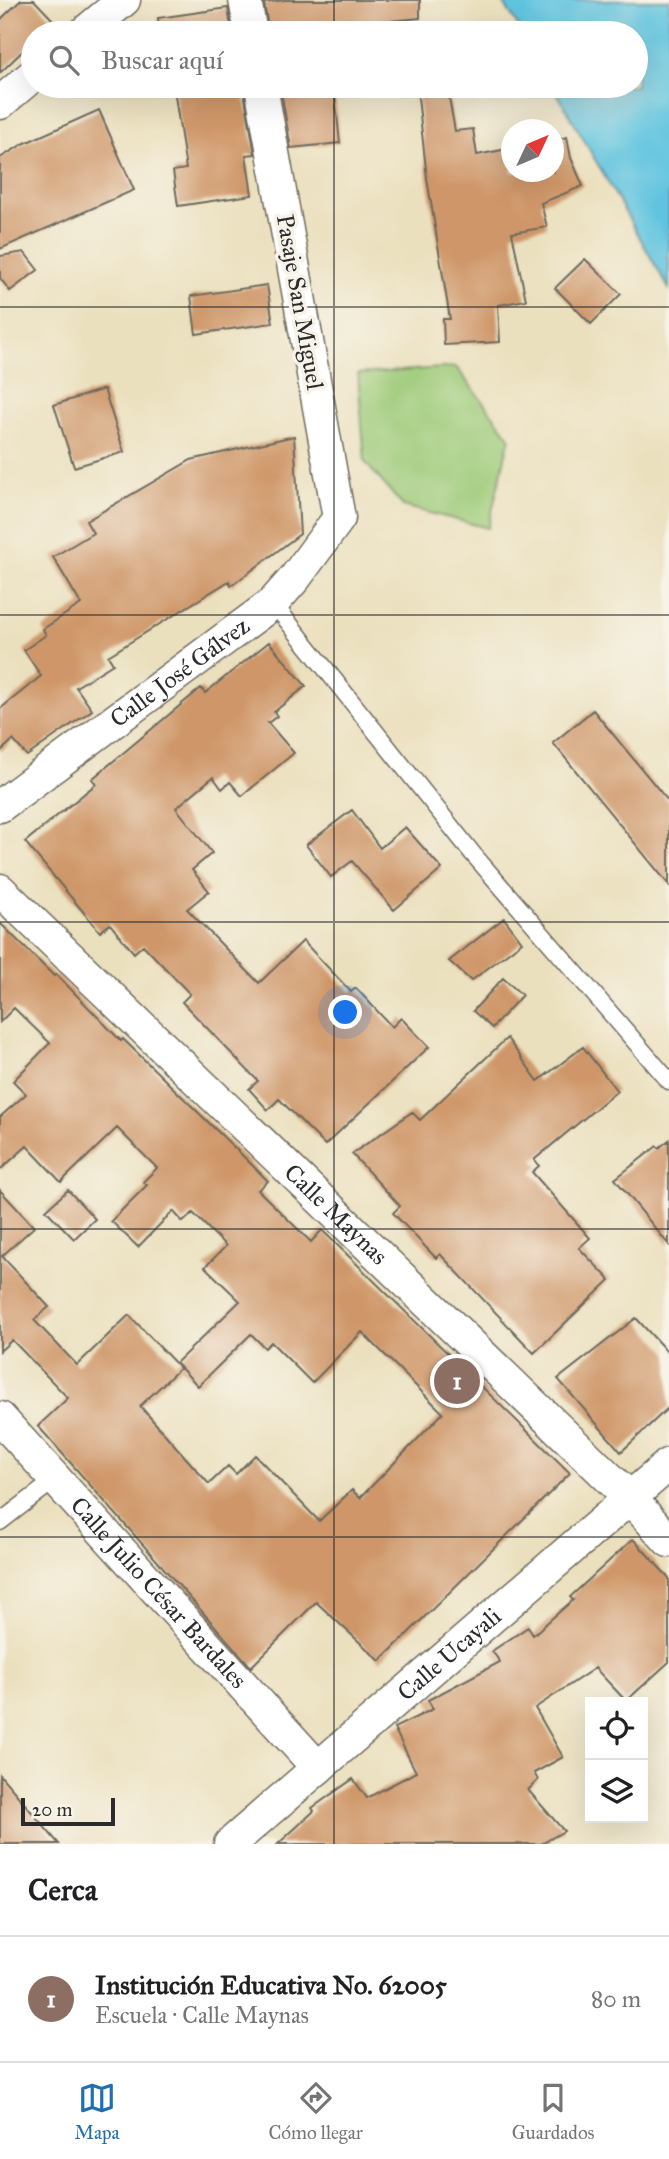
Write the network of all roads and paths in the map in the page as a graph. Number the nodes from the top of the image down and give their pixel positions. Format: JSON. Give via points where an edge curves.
{"nodes":[{"id":1,"x":124,"y":0,"type":"edge"},
{"id":2,"x":245,"y":0,"type":"edge"},
{"id":3,"x":99,"y":21,"type":"edge"},
{"id":4,"x":249,"y":21,"type":"edge"},
{"id":5,"x":21,"y":85,"type":"edge"},
{"id":6,"x":263,"y":98,"type":"edge"},
{"id":7,"x":0,"y":103,"type":"edge"},
{"id":8,"x":339,"y":517,"type":"joint"},
{"id":9,"x":273,"y":603,"type":"junction"},
{"id":10,"x":0,"y":806,"type":"edge"},
{"id":11,"x":0,"y":890,"type":"edge"},
{"id":12,"x":669,"y":1081,"type":"edge"},
{"id":13,"x":0,"y":1418,"type":"edge"},
{"id":14,"x":669,"y":1464,"type":"edge"},
{"id":15,"x":55,"y":1479,"type":"junction"},
{"id":16,"x":631,"y":1499,"type":"junction"},
{"id":17,"x":0,"y":1522,"type":"edge"},
{"id":18,"x":669,"y":1541,"type":"edge"},
{"id":19,"x":318,"y":1768,"type":"junction"},
{"id":20,"x":230,"y":1844,"type":"edge"}],
"edges":[{"from":1,"to":3,"type":"street"},
{"from":2,"to":4,"type":"street"},
{"from":5,"to":7,"type":"street"},
{"from":6,"to":8,"type":"street","name":"Pasaje San Miguel"},
{"from":8,"to":9,"type":"street","name":"Calle José Gálvez"},
{"from":9,"to":10,"type":"street","name":"Calle José Gálvez"},
{"from":9,"to":12,"type":"lane","via":[[473,854]]},
{"from":11,"to":16,"type":"street","name":"Calle Maynas"},
{"from":13,"to":15,"type":"street","name":"Calle Julio César Bardales"},
{"from":14,"to":16,"type":"street","name":"Calle Ucayali"},
{"from":15,"to":17,"type":"lane"},
{"from":15,"to":19,"type":"street","name":"Calle Julio César Bardales"},
{"from":16,"to":18,"type":"street","name":"Calle Maynas"},
{"from":16,"to":19,"type":"street","name":"Calle Ucayali"},
{"from":19,"to":20,"type":"street","name":"Calle Ucayali"}]}
